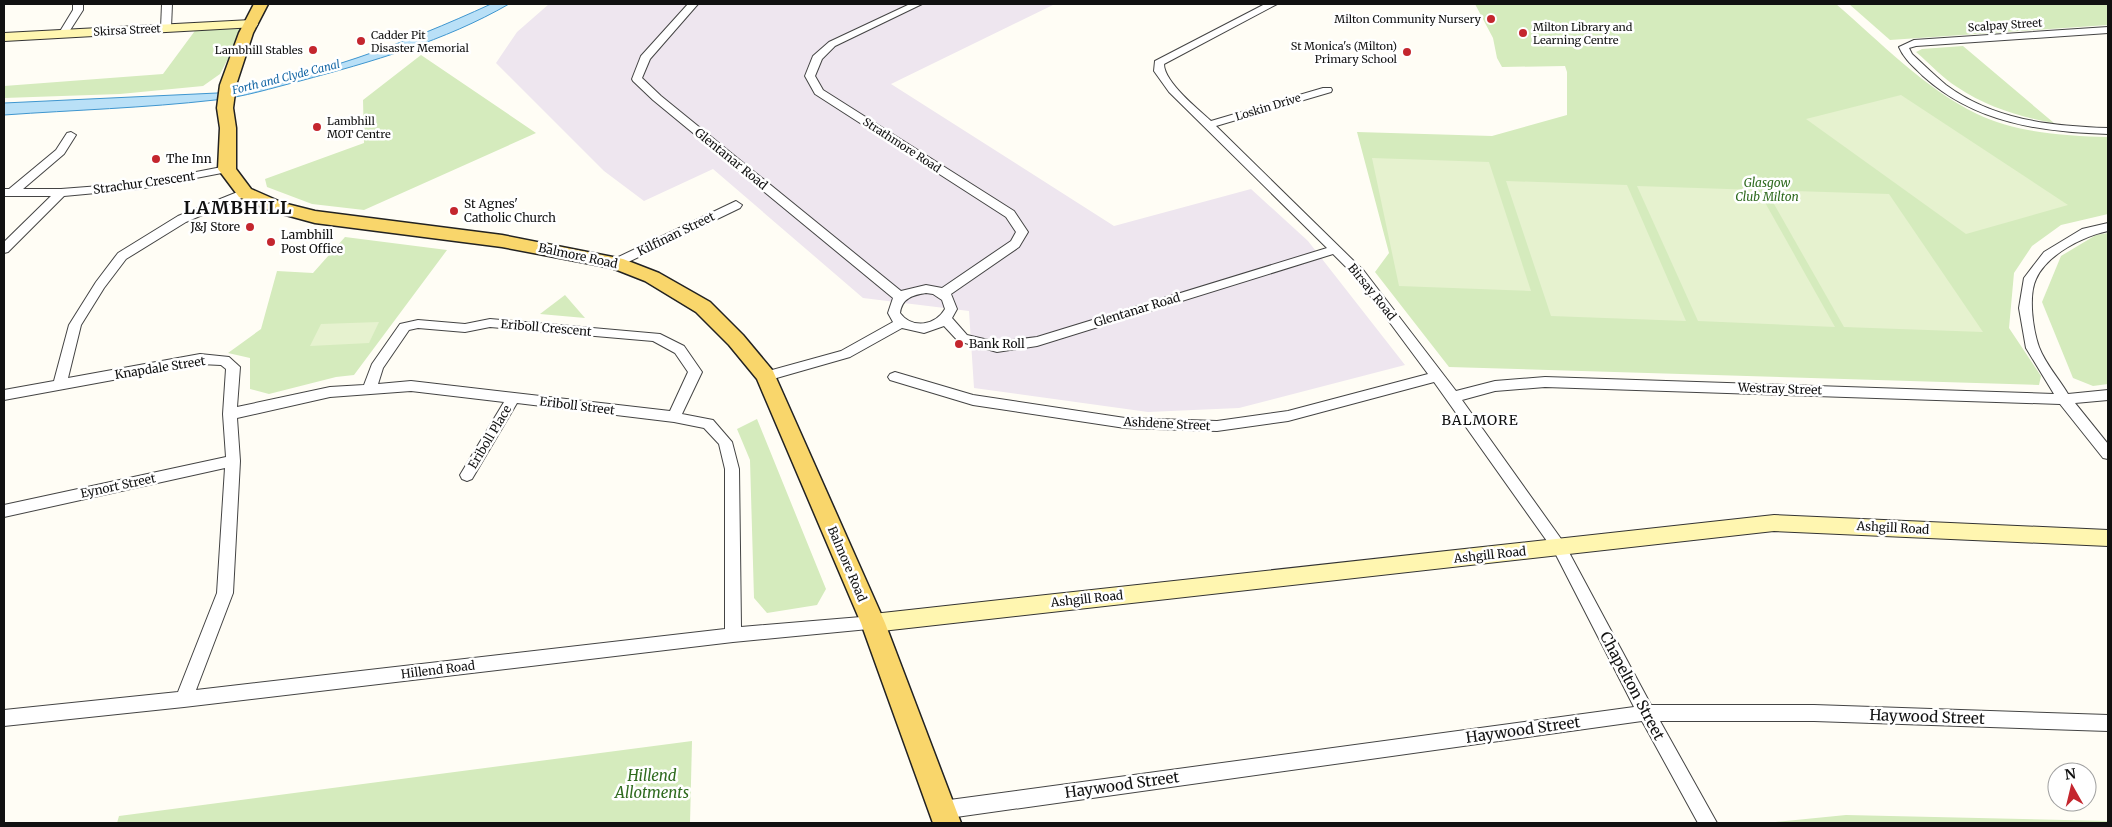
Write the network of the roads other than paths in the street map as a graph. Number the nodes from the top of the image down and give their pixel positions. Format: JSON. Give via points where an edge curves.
{"nodes":[{"id":1,"x":78,"y":4,"type":"edge"},
{"id":2,"x":167,"y":4,"type":"edge"},
{"id":3,"x":261,"y":4,"type":"edge"},
{"id":4,"x":694,"y":4,"type":"edge"},
{"id":5,"x":916,"y":4,"type":"edge"},
{"id":6,"x":1272,"y":4,"type":"edge"},
{"id":7,"x":251,"y":24,"type":"junction"},
{"id":8,"x":166,"y":28,"type":"junction"},
{"id":9,"x":2108,"y":30,"type":"edge"},
{"id":10,"x":64,"y":33,"type":"junction"},
{"id":11,"x":4,"y":37,"type":"edge"},
{"id":12,"x":1327,"y":90,"type":"dead end"},
{"id":13,"x":1209,"y":125,"type":"junction"},
{"id":14,"x":2108,"y":131,"type":"edge"},
{"id":15,"x":71,"y":135,"type":"dead end"},
{"id":16,"x":226,"y":169,"type":"junction"},
{"id":17,"x":8,"y":192,"type":"edge"},
{"id":18,"x":245,"y":193,"type":"junction"},
{"id":19,"x":61,"y":194,"type":"junction"},
{"id":20,"x":736,"y":205,"type":"dead end"},
{"id":21,"x":2108,"y":226,"type":"edge"},
{"id":22,"x":4,"y":248,"type":"edge"},
{"id":23,"x":1334,"y":250,"type":"junction"},
{"id":24,"x":616,"y":263,"type":"junction"},
{"id":25,"x":943,"y":294,"type":"junction"},
{"id":26,"x":900,"y":297,"type":"junction"},
{"id":27,"x":945,"y":319,"type":"junction"},
{"id":28,"x":901,"y":323,"type":"junction"},
{"id":29,"x":766,"y":376,"type":"junction"},
{"id":30,"x":1437,"y":376,"type":"junction"},
{"id":31,"x":895,"y":378,"type":"dead end"},
{"id":32,"x":60,"y":385,"type":"junction"},
{"id":33,"x":369,"y":389,"type":"junction"},
{"id":34,"x":4,"y":395,"type":"edge"},
{"id":35,"x":2108,"y":395,"type":"edge"},
{"id":36,"x":1453,"y":396,"type":"junction"},
{"id":37,"x":513,"y":398,"type":"junction"},
{"id":38,"x":2064,"y":399,"type":"junction"},
{"id":39,"x":230,"y":414,"type":"junction"},
{"id":40,"x":674,"y":417,"type":"junction"},
{"id":41,"x":2108,"y":454,"type":"edge"},
{"id":42,"x":233,"y":461,"type":"junction"},
{"id":43,"x":467,"y":475,"type":"dead end"},
{"id":44,"x":4,"y":511,"type":"edge"},
{"id":45,"x":2108,"y":538,"type":"edge"},
{"id":46,"x":1559,"y":547,"type":"junction"},
{"id":47,"x":873,"y":623,"type":"junction"},
{"id":48,"x":733,"y":635,"type":"junction"},
{"id":49,"x":184,"y":699,"type":"junction"},
{"id":50,"x":1646,"y":713,"type":"junction"},
{"id":51,"x":4,"y":718,"type":"edge"},
{"id":52,"x":2108,"y":723,"type":"edge"},
{"id":53,"x":944,"y":816,"type":"edge"},
{"id":54,"x":1708,"y":823,"type":"edge"}],
"edges":[{"from":1,"to":10,"type":"street","via":[[78,10]]},
{"from":2,"to":8,"type":"street"},
{"from":3,"to":7,"type":"main road"},
{"from":4,"to":26,"type":"street","name":"Glentanar Road","via":[[645,58],[637,79]]},
{"from":5,"to":25,"type":"street","name":"Strathmore Road","via":[[832,44],[817,58],[810,76],[819,92],[1010,214],[1022,232],[1015,244]]},
{"from":6,"to":13,"type":"street","name":"Birsay Road","via":[[1158,63],[1158,71],[1168,84]]},
{"from":7,"to":8,"type":"street","name":"Skirsa Street"},
{"from":7,"to":16,"type":"main road","via":[[227,91]]},
{"from":8,"to":10,"type":"street","name":"Skirsa Street"},
{"from":9,"to":14,"type":"street","name":"Scalpay Street","via":[[1914,43],[1904,47],[1907,55],[1945,88],[1981,110],[2044,128]]},
{"from":10,"to":11,"type":"street","name":"Skirsa Street"},
{"from":12,"to":13,"type":"street","name":"Loskin Drive"},
{"from":13,"to":23,"type":"street","name":"Birsay Road"},
{"from":15,"to":17,"type":"street","via":[[60,152]]},
{"from":16,"to":18,"type":"main road","name":"Balmore Road"},
{"from":16,"to":19,"type":"street","name":"Strachur Crescent","via":[[139,186]]},
{"from":17,"to":19,"type":"street","name":"Strachur Crescent"},
{"from":18,"to":24,"type":"main road","name":"Balmore Road","via":[[277,207],[315,217],[502,241]]},
{"from":18,"to":32,"type":"street","via":[[182,219],[122,256],[75,325]]},
{"from":19,"to":22,"type":"street"},
{"from":20,"to":24,"type":"street","name":"Kilfinan Street"},
{"from":21,"to":38,"type":"street","via":[[2086,232],[2048,255],[2030,278],[2025,308],[2033,348]]},
{"from":23,"to":27,"type":"street","name":"Glentanar Road","via":[[1037,341],[997,347],[963,338]]},
{"from":23,"to":30,"type":"street","name":"Birsay Road","via":[[1360,274]]},
{"from":24,"to":29,"type":"main road","name":"Balmore Road","via":[[652,277],[703,307]]},
{"from":25,"to":26,"type":"street","via":[[936,290],[917,290]]},
{"from":25,"to":27,"type":"street","via":[[948,298],[951,309]]},
{"from":26,"to":28,"type":"street","via":[[894,313]]},
{"from":27,"to":28,"type":"street","via":[[928,327]]},
{"from":28,"to":29,"type":"street","via":[[845,354]]},
{"from":29,"to":47,"type":"main road","name":"Balmore Road"},
{"from":30,"to":31,"type":"street","name":"Ashdene Street","via":[[1288,416],[1217,426],[1125,422],[992,403]]},
{"from":30,"to":36,"type":"street","name":"Birsay Road"},
{"from":32,"to":34,"type":"street"},
{"from":32,"to":39,"type":"street","name":"Knapdale Street","via":[[200,359],[224,360],[233,368]]},
{"from":33,"to":37,"type":"street","name":"Eriboll Street","via":[[411,386]]},
{"from":33,"to":39,"type":"street","name":"Eriboll Street","via":[[330,392]]},
{"from":33,"to":40,"type":"street","name":"Eriboll Crescent","via":[[377,367],[405,327],[418,324],[464,328],[490,323],[655,338],[672,343],[686,355],[695,372]]},
{"from":35,"to":38,"type":"street","name":"Westray Street"},
{"from":36,"to":38,"type":"street","name":"Westray Street","via":[[1496,386],[1545,382]]},
{"from":36,"to":46,"type":"street","name":"Birsay Road"},
{"from":37,"to":40,"type":"street","name":"Eriboll Street"},
{"from":37,"to":43,"type":"street","name":"Eriboll Place"},
{"from":38,"to":41,"type":"street"},
{"from":39,"to":42,"type":"street","name":"Knapdale Street"},
{"from":40,"to":48,"type":"street","name":"Eriboll Street","via":[[708,424],[725,442],[732,469]]},
{"from":42,"to":44,"type":"street","name":"Eynort Street"},
{"from":42,"to":49,"type":"street","name":"Knapdale Street","via":[[225,593]]},
{"from":45,"to":46,"type":"street","name":"Ashgill Road","via":[[1774,523]]},
{"from":46,"to":47,"type":"street","name":"Ashgill Road"},
{"from":46,"to":50,"type":"street","name":"Chapelton Street"},
{"from":47,"to":48,"type":"street","name":"Hillend Road"},
{"from":47,"to":53,"type":"main road","name":"Balmore Road"},
{"from":48,"to":49,"type":"street","name":"Hillend Road"},
{"from":49,"to":51,"type":"street","name":"Hillend Road"},
{"from":50,"to":52,"type":"street","name":"Haywood Street","via":[[1814,713]]},
{"from":50,"to":53,"type":"street","name":"Haywood Street"},
{"from":50,"to":54,"type":"street","name":"Chapelton Street"}]}
